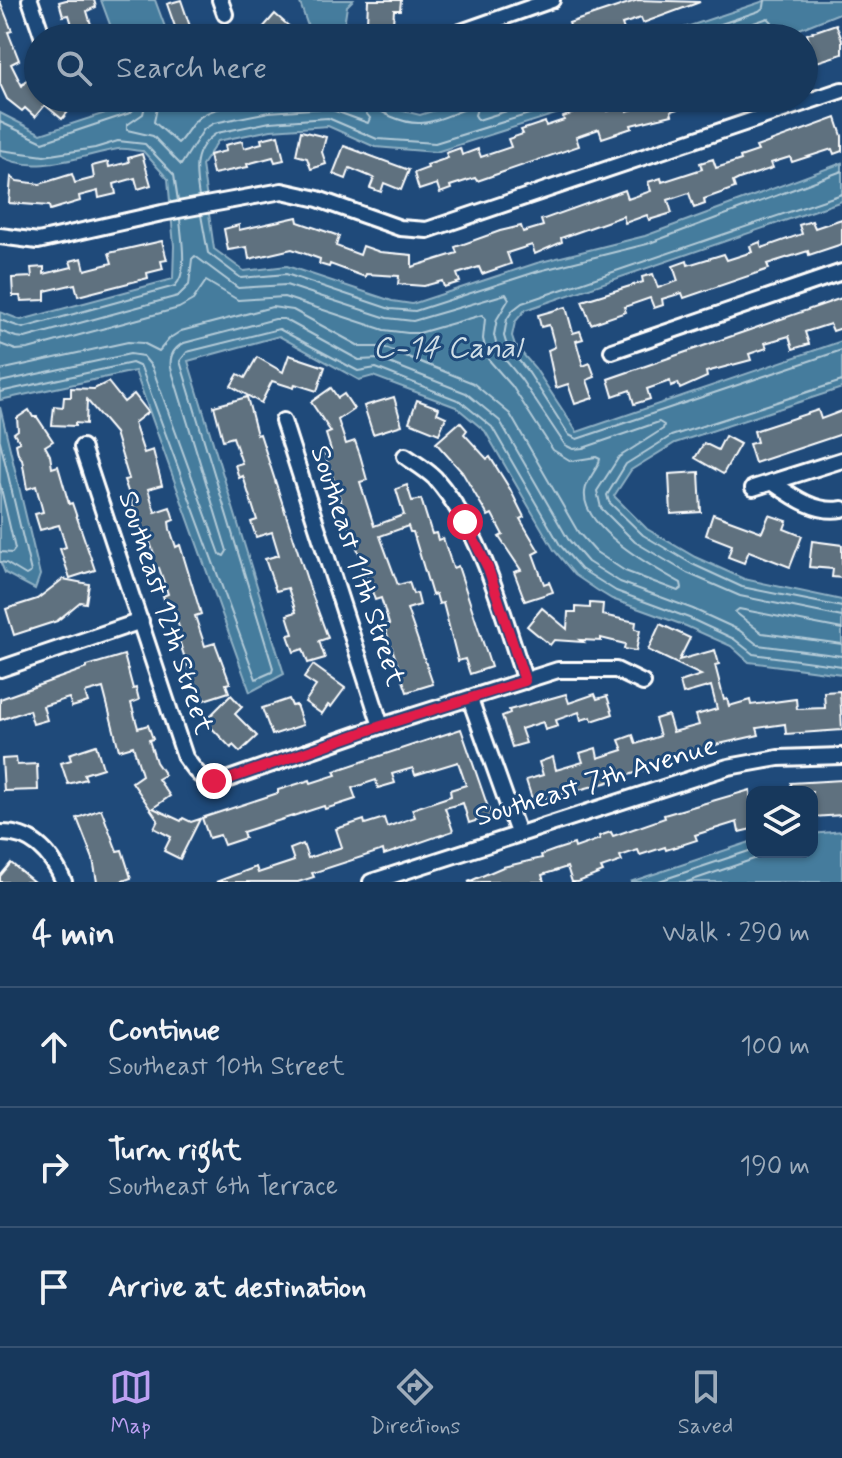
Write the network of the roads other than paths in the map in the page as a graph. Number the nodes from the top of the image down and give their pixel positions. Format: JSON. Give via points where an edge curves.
{"nodes":[{"id":1,"x":30,"y":0,"type":"edge"},
{"id":2,"x":552,"y":0,"type":"edge"},
{"id":3,"x":38,"y":24,"type":"edge"},
{"id":4,"x":484,"y":24,"type":"edge"},
{"id":5,"x":842,"y":90,"type":"edge"},
{"id":6,"x":818,"y":98,"type":"edge"},
{"id":7,"x":777,"y":112,"type":"edge"},
{"id":8,"x":0,"y":236,"type":"edge"},
{"id":9,"x":842,"y":272,"type":"edge"},
{"id":10,"x":612,"y":351,"type":"dead end"},
{"id":11,"x":283,"y":421,"type":"dead end"},
{"id":12,"x":82,"y":447,"type":"dead end"},
{"id":13,"x":405,"y":456,"type":"dead end"},
{"id":14,"x":842,"y":460,"type":"edge"},
{"id":15,"x":772,"y":482,"type":"junction"},
{"id":16,"x":753,"y":488,"type":"dead end"},
{"id":17,"x":842,"y":509,"type":"edge"},
{"id":18,"x":141,"y":621,"type":"junction"},
{"id":19,"x":0,"y":669,"type":"edge"},
{"id":20,"x":525,"y":681,"type":"junction"},
{"id":21,"x":643,"y":683,"type":"dead end"},
{"id":22,"x":470,"y":699,"type":"junction"},
{"id":23,"x":381,"y":726,"type":"junction"},
{"id":24,"x":842,"y":756,"type":"edge"},
{"id":25,"x":0,"y":833,"type":"edge"},
{"id":26,"x":518,"y":833,"type":"junction"},
{"id":27,"x":64,"y":882,"type":"edge"},
{"id":28,"x":371,"y":882,"type":"edge"}],
"edges":[{"from":1,"to":3,"type":"street"},
{"from":2,"to":4,"type":"street"},
{"from":5,"to":6,"type":"street"},
{"from":7,"to":8,"type":"street","via":[[427,230],[400,228],[282,191],[38,241]]},
{"from":9,"to":10,"type":"street"},
{"from":11,"to":23,"type":"street","name":"Southeast 11th Street"},
{"from":12,"to":18,"type":"street","name":"Southeast 12th Street"},
{"from":13,"to":20,"type":"street","via":[[434,477],[465,522],[488,568]]},
{"from":14,"to":15,"type":"street"},
{"from":15,"to":16,"type":"street"},
{"from":15,"to":17,"type":"street","via":[[794,498],[826,510]]},
{"from":18,"to":19,"type":"street"},
{"from":18,"to":23,"type":"street","name":"Southeast 12th Street","via":[[185,757],[198,776],[226,780]]},
{"from":20,"to":21,"type":"street","via":[[558,670],[616,670]]},
{"from":20,"to":22,"type":"street"},
{"from":22,"to":23,"type":"street"},
{"from":22,"to":26,"type":"street"},
{"from":24,"to":26,"type":"street","name":"Southeast 7th Avenue","via":[[778,758],[728,767]]},
{"from":25,"to":27,"type":"street","via":[[15,832],[37,844],[54,859]]},
{"from":26,"to":28,"type":"street","name":"Southeast 7th Avenue"}]}
